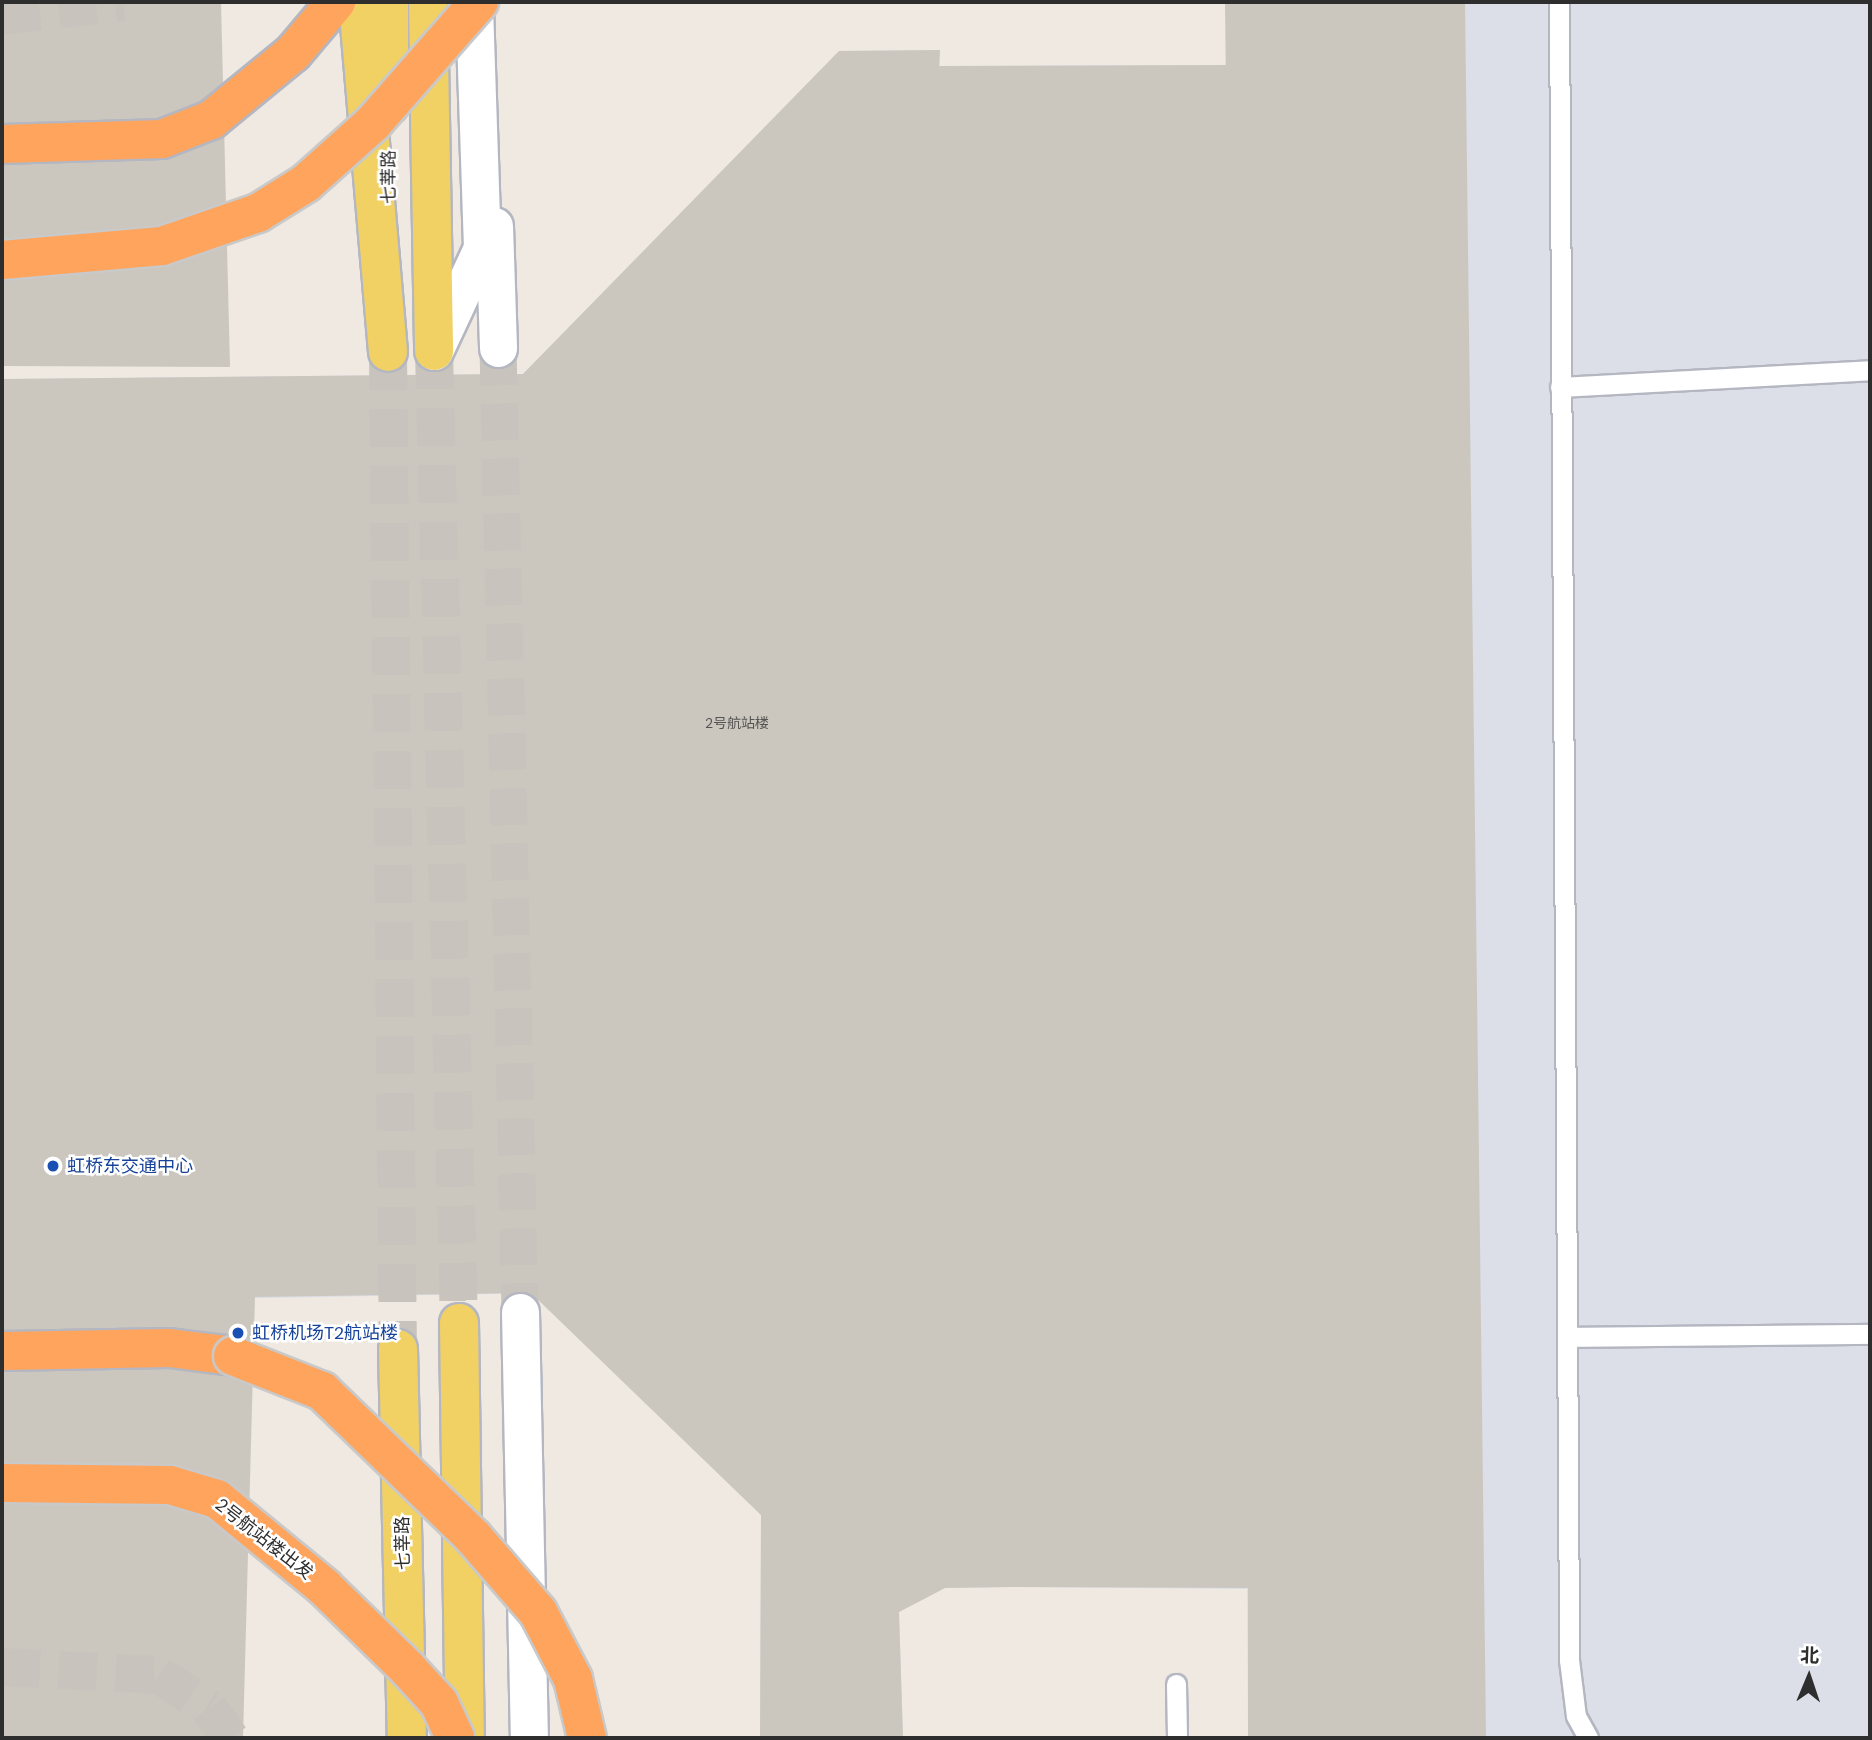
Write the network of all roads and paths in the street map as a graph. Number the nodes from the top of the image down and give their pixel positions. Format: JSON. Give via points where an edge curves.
{"nodes":[{"id":1,"x":336,"y":2,"type":"edge"},
{"id":2,"x":358,"y":2,"type":"edge"},
{"id":3,"x":389,"y":2,"type":"edge"},
{"id":4,"x":428,"y":2,"type":"edge"},
{"id":5,"x":474,"y":2,"type":"edge"},
{"id":6,"x":479,"y":2,"type":"edge"},
{"id":7,"x":1559,"y":2,"type":"edge"},
{"id":8,"x":487,"y":41,"type":"dead end"},
{"id":9,"x":2,"y":144,"type":"edge"},
{"id":10,"x":2,"y":261,"type":"edge"},
{"id":11,"x":498,"y":348,"type":"tunnel mouth"},
{"id":12,"x":434,"y":351,"type":"joint"},
{"id":13,"x":1870,"y":370,"type":"edge"},
{"id":14,"x":1560,"y":387,"type":"junction"},
{"id":15,"x":520,"y":1312,"type":"tunnel mouth"},
{"id":16,"x":458,"y":1323,"type":"tunnel mouth"},
{"id":17,"x":1870,"y":1334,"type":"edge"},
{"id":18,"x":1568,"y":1337,"type":"junction"},
{"id":19,"x":398,"y":1349,"type":"tunnel mouth"},
{"id":20,"x":2,"y":1351,"type":"edge"},
{"id":21,"x":2,"y":1483,"type":"edge"},
{"id":22,"x":1176,"y":1684,"type":"dead end"},
{"id":23,"x":408,"y":1738,"type":"edge"},
{"id":24,"x":455,"y":1738,"type":"edge"},
{"id":25,"x":466,"y":1738,"type":"edge"},
{"id":26,"x":529,"y":1738,"type":"edge"},
{"id":27,"x":587,"y":1738,"type":"edge"},
{"id":28,"x":1177,"y":1738,"type":"edge"},
{"id":29,"x":1588,"y":1738,"type":"edge"}],
"edges":[{"from":1,"to":9,"type":"highway","via":[[293,53],[211,120],[162,139]]},
{"from":2,"to":3,"type":"main road","name":"七莘路","via":[[388,352]]},
{"from":4,"to":12,"type":"main road"},
{"from":5,"to":12,"type":"street","via":[[482,248]]},
{"from":6,"to":10,"type":"highway","bridge":true,"via":[[357,138],[306,183],[258,213],[162,246]]},
{"from":7,"to":14,"type":"lane"},
{"from":8,"to":11,"type":"street"},
{"from":13,"to":14,"type":"lane"},
{"from":14,"to":18,"type":"lane"},
{"from":15,"to":26,"type":"street"},
{"from":16,"to":25,"type":"main road"},
{"from":17,"to":18,"type":"lane"},
{"from":18,"to":29,"type":"lane","via":[[1570,1689]]},
{"from":19,"to":23,"type":"main road","name":"七莘路"},
{"from":20,"to":27,"type":"highway","bridge":true,"via":[[169,1348],[233,1356],[322,1391],[473,1537],[538,1612],[573,1679]]},
{"from":21,"to":24,"type":"highway","name":"2号航站楼出发","bridge":true,"via":[[170,1485],[216,1499],[324,1587],[408,1668],[439,1703]]},
{"from":22,"to":28,"type":"lane"}]}
